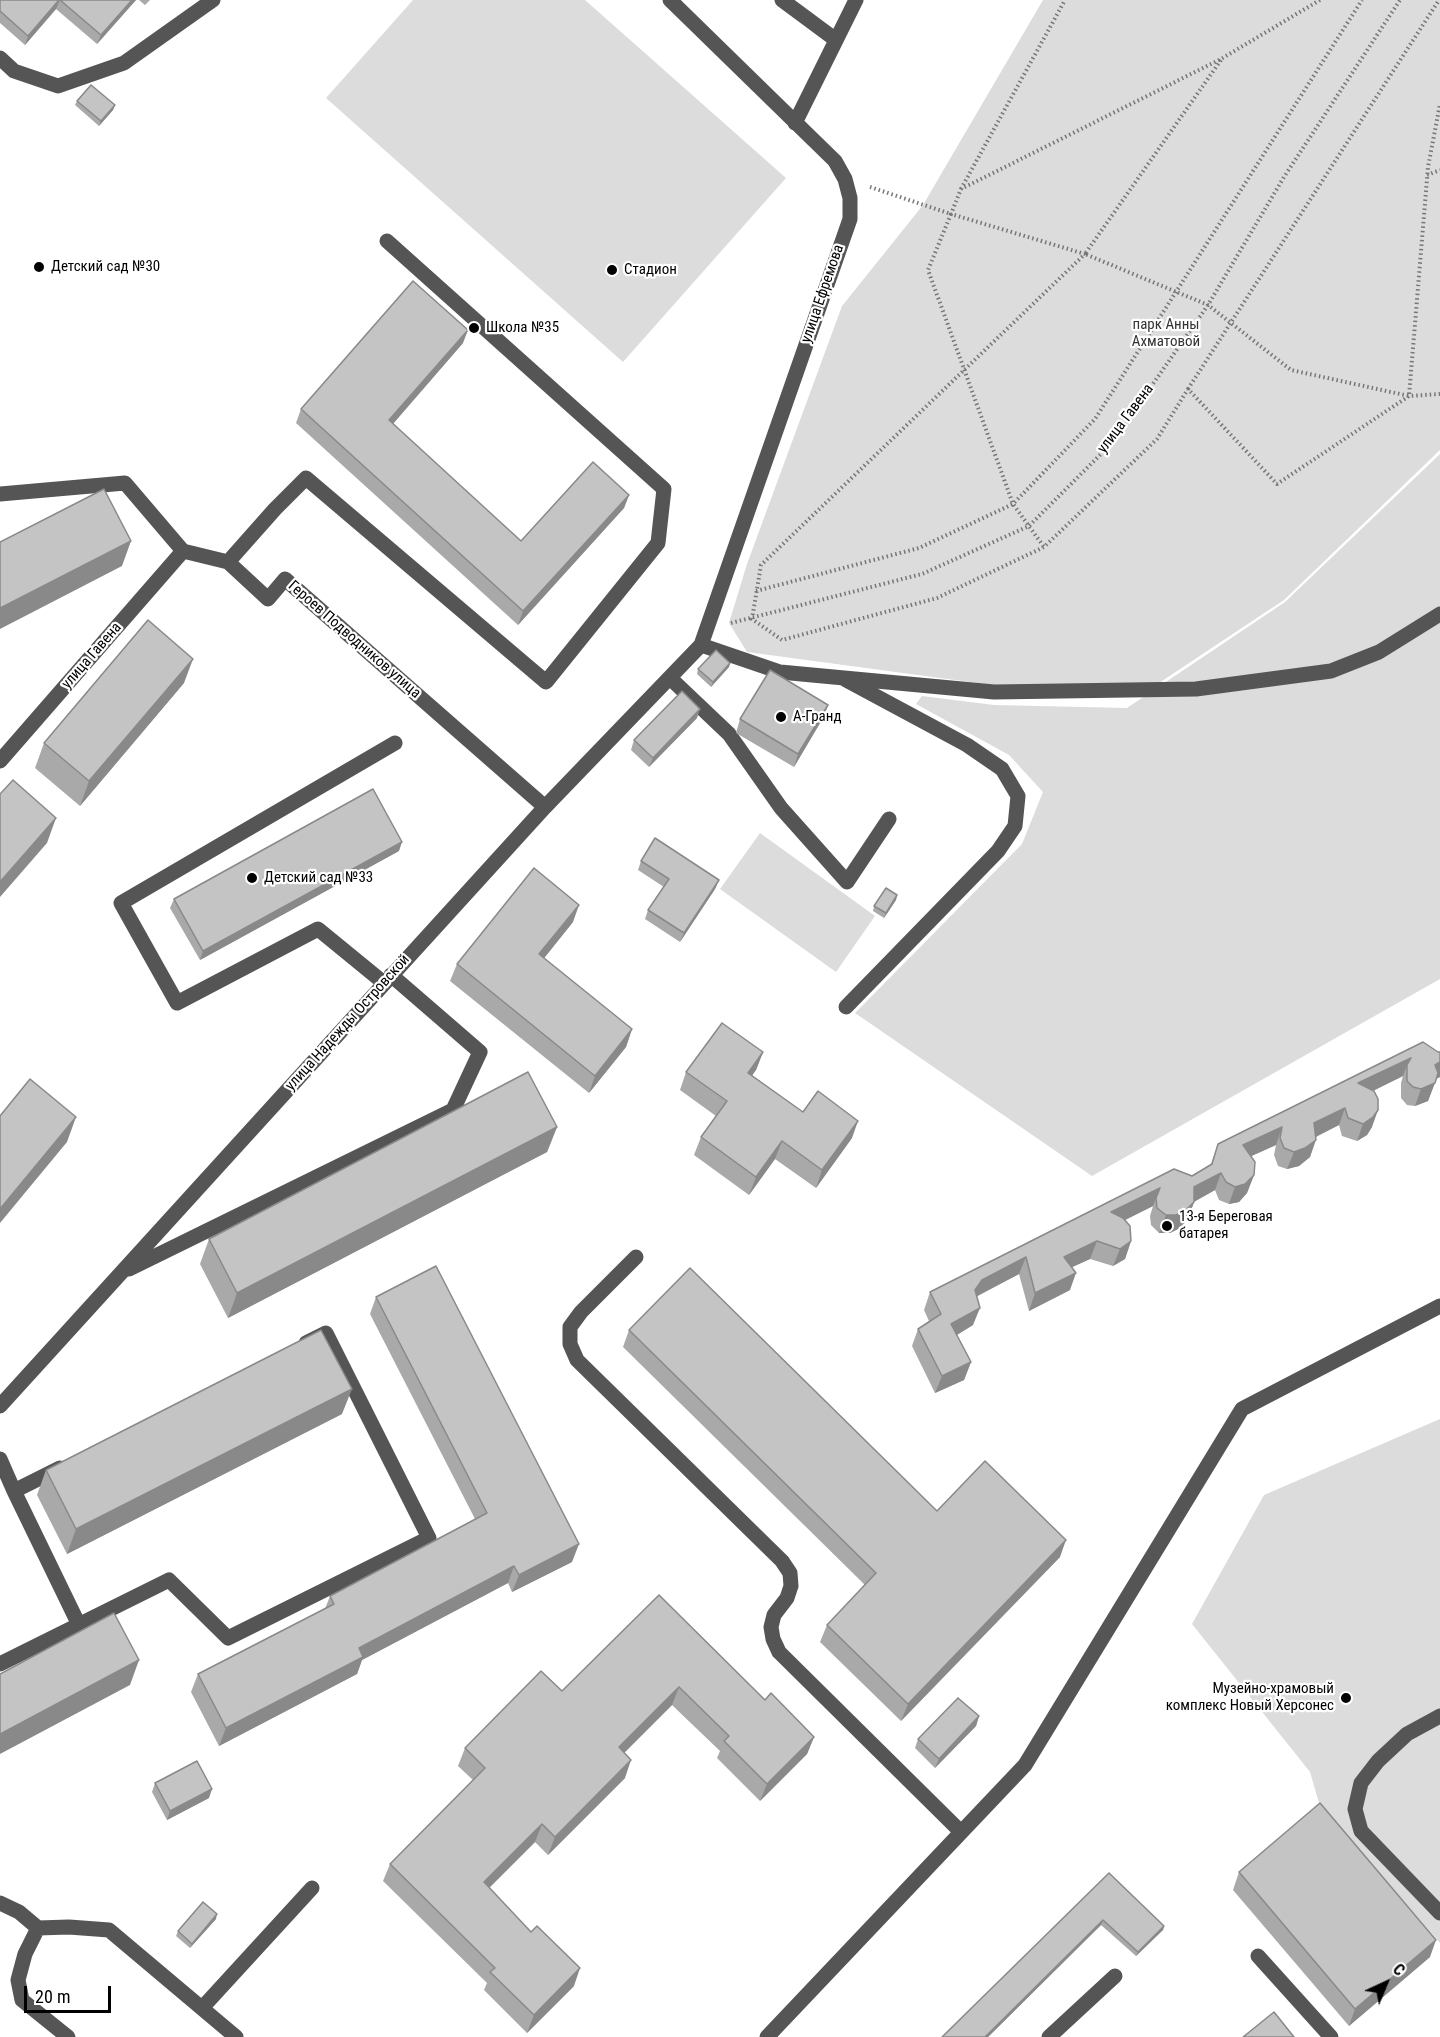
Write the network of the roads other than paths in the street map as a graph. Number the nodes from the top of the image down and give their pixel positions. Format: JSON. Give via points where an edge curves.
{"nodes":[{"id":1,"x":213,"y":0,"type":"edge"},
{"id":2,"x":670,"y":0,"type":"edge"},
{"id":3,"x":782,"y":0,"type":"edge"},
{"id":4,"x":856,"y":0,"type":"edge"},
{"id":5,"x":836,"y":40,"type":"junction"},
{"id":6,"x":0,"y":58,"type":"edge"},
{"id":7,"x":795,"y":123,"type":"junction"},
{"id":8,"x":387,"y":241,"type":"dead end"},
{"id":9,"x":0,"y":494,"type":"edge"},
{"id":10,"x":183,"y":551,"type":"junction"},
{"id":11,"x":228,"y":562,"type":"junction"},
{"id":12,"x":1440,"y":614,"type":"edge"},
{"id":13,"x":701,"y":645,"type":"junction"},
{"id":14,"x":840,"y":677,"type":"junction"},
{"id":15,"x":670,"y":678,"type":"junction"},
{"id":16,"x":396,"y":742,"type":"dead end"},
{"id":17,"x":0,"y":761,"type":"edge"},
{"id":18,"x":545,"y":807,"type":"junction"},
{"id":19,"x":889,"y":819,"type":"dead end"},
{"id":20,"x":388,"y":979,"type":"junction"},
{"id":21,"x":846,"y":1007,"type":"dead end"},
{"id":22,"x":636,"y":1257,"type":"dead end"},
{"id":23,"x":121,"y":1273,"type":"junction"},
{"id":24,"x":1440,"y":1306,"type":"edge"},
{"id":25,"x":295,"y":1348,"type":"edge"},
{"id":26,"x":0,"y":1406,"type":"edge"},
{"id":27,"x":0,"y":1459,"type":"edge"},
{"id":28,"x":77,"y":1459,"type":"edge"},
{"id":29,"x":14,"y":1491,"type":"junction"},
{"id":30,"x":79,"y":1625,"type":"junction"},
{"id":31,"x":0,"y":1664,"type":"edge"},
{"id":32,"x":1440,"y":1716,"type":"edge"},
{"id":33,"x":961,"y":1832,"type":"junction"},
{"id":34,"x":312,"y":1888,"type":"dead end"},
{"id":35,"x":0,"y":1903,"type":"edge"},
{"id":36,"x":1440,"y":1913,"type":"edge"},
{"id":37,"x":38,"y":1928,"type":"junction"},
{"id":38,"x":1258,"y":1956,"type":"dead end"},
{"id":39,"x":1115,"y":1976,"type":"dead end"},
{"id":40,"x":202,"y":2008,"type":"junction"},
{"id":41,"x":68,"y":2037,"type":"edge"},
{"id":42,"x":236,"y":2037,"type":"edge"},
{"id":43,"x":767,"y":2037,"type":"edge"},
{"id":44,"x":1050,"y":2037,"type":"edge"},
{"id":45,"x":1331,"y":2037,"type":"edge"}],
"edges":[{"from":1,"to":6,"type":"street","via":[[124,63],[58,86],[14,70]]},
{"from":2,"to":7,"type":"street","name":"улица Ефремова"},
{"from":3,"to":5,"type":"street"},
{"from":4,"to":5,"type":"street"},
{"from":5,"to":7,"type":"street"},
{"from":7,"to":13,"type":"street","name":"улица Ефремова","via":[[835,161],[850,198],[850,219]]},
{"from":8,"to":11,"type":"street","via":[[664,489],[658,543],[546,682],[306,478]]},
{"from":9,"to":10,"type":"street","via":[[125,483]]},
{"from":10,"to":11,"type":"street","name":"Героев Подводников улица"},
{"from":10,"to":17,"type":"street","name":"улица Гавена"},
{"from":11,"to":18,"type":"street","name":"Героев Подводников улица","via":[[268,599],[285,579]]},
{"from":12,"to":14,"type":"street","via":[[1379,652],[1331,670],[1196,689],[994,692]]},
{"from":13,"to":14,"type":"street","via":[[780,672]]},
{"from":13,"to":15,"type":"street","name":"улица Надежды Островской"},
{"from":14,"to":21,"type":"street","via":[[967,745],[1002,769],[1018,796],[1015,826],[998,851]]},
{"from":15,"to":18,"type":"street","name":"улица Надежды Островской"},
{"from":15,"to":19,"type":"street","via":[[729,734],[781,808],[847,882]]},
{"from":16,"to":20,"type":"street","via":[[122,903],[177,1003],[318,929]]},
{"from":18,"to":20,"type":"street","name":"улица Надежды Островской"},
{"from":20,"to":23,"type":"street","name":"улица Надежды Островской"},
{"from":20,"to":23,"type":"street","via":[[480,1052],[453,1110]]},
{"from":22,"to":33,"type":"street","via":[[570,1327],[570,1344],[577,1360],[782,1561],[790,1573],[791,1586],[771,1627],[779,1652]]},
{"from":23,"to":26,"type":"street","name":"улица Надежды Островской"},
{"from":24,"to":33,"type":"street","via":[[1242,1409],[1025,1765]]},
{"from":25,"to":30,"type":"street","via":[[326,1333],[429,1538],[228,1638],[169,1580]]},
{"from":27,"to":29,"type":"street"},
{"from":28,"to":29,"type":"street"},
{"from":29,"to":30,"type":"street"},
{"from":30,"to":31,"type":"street"},
{"from":32,"to":36,"type":"street","via":[[1407,1734],[1378,1761],[1361,1783],[1355,1809],[1361,1832]]},
{"from":33,"to":43,"type":"street"},
{"from":34,"to":40,"type":"street"},
{"from":35,"to":37,"type":"street"},
{"from":37,"to":40,"type":"street","via":[[109,1930]]},
{"from":37,"to":41,"type":"street","via":[[25,1953],[18,1980],[22,2000]]},
{"from":38,"to":45,"type":"street"},
{"from":39,"to":44,"type":"street"},
{"from":40,"to":42,"type":"street"}]}
